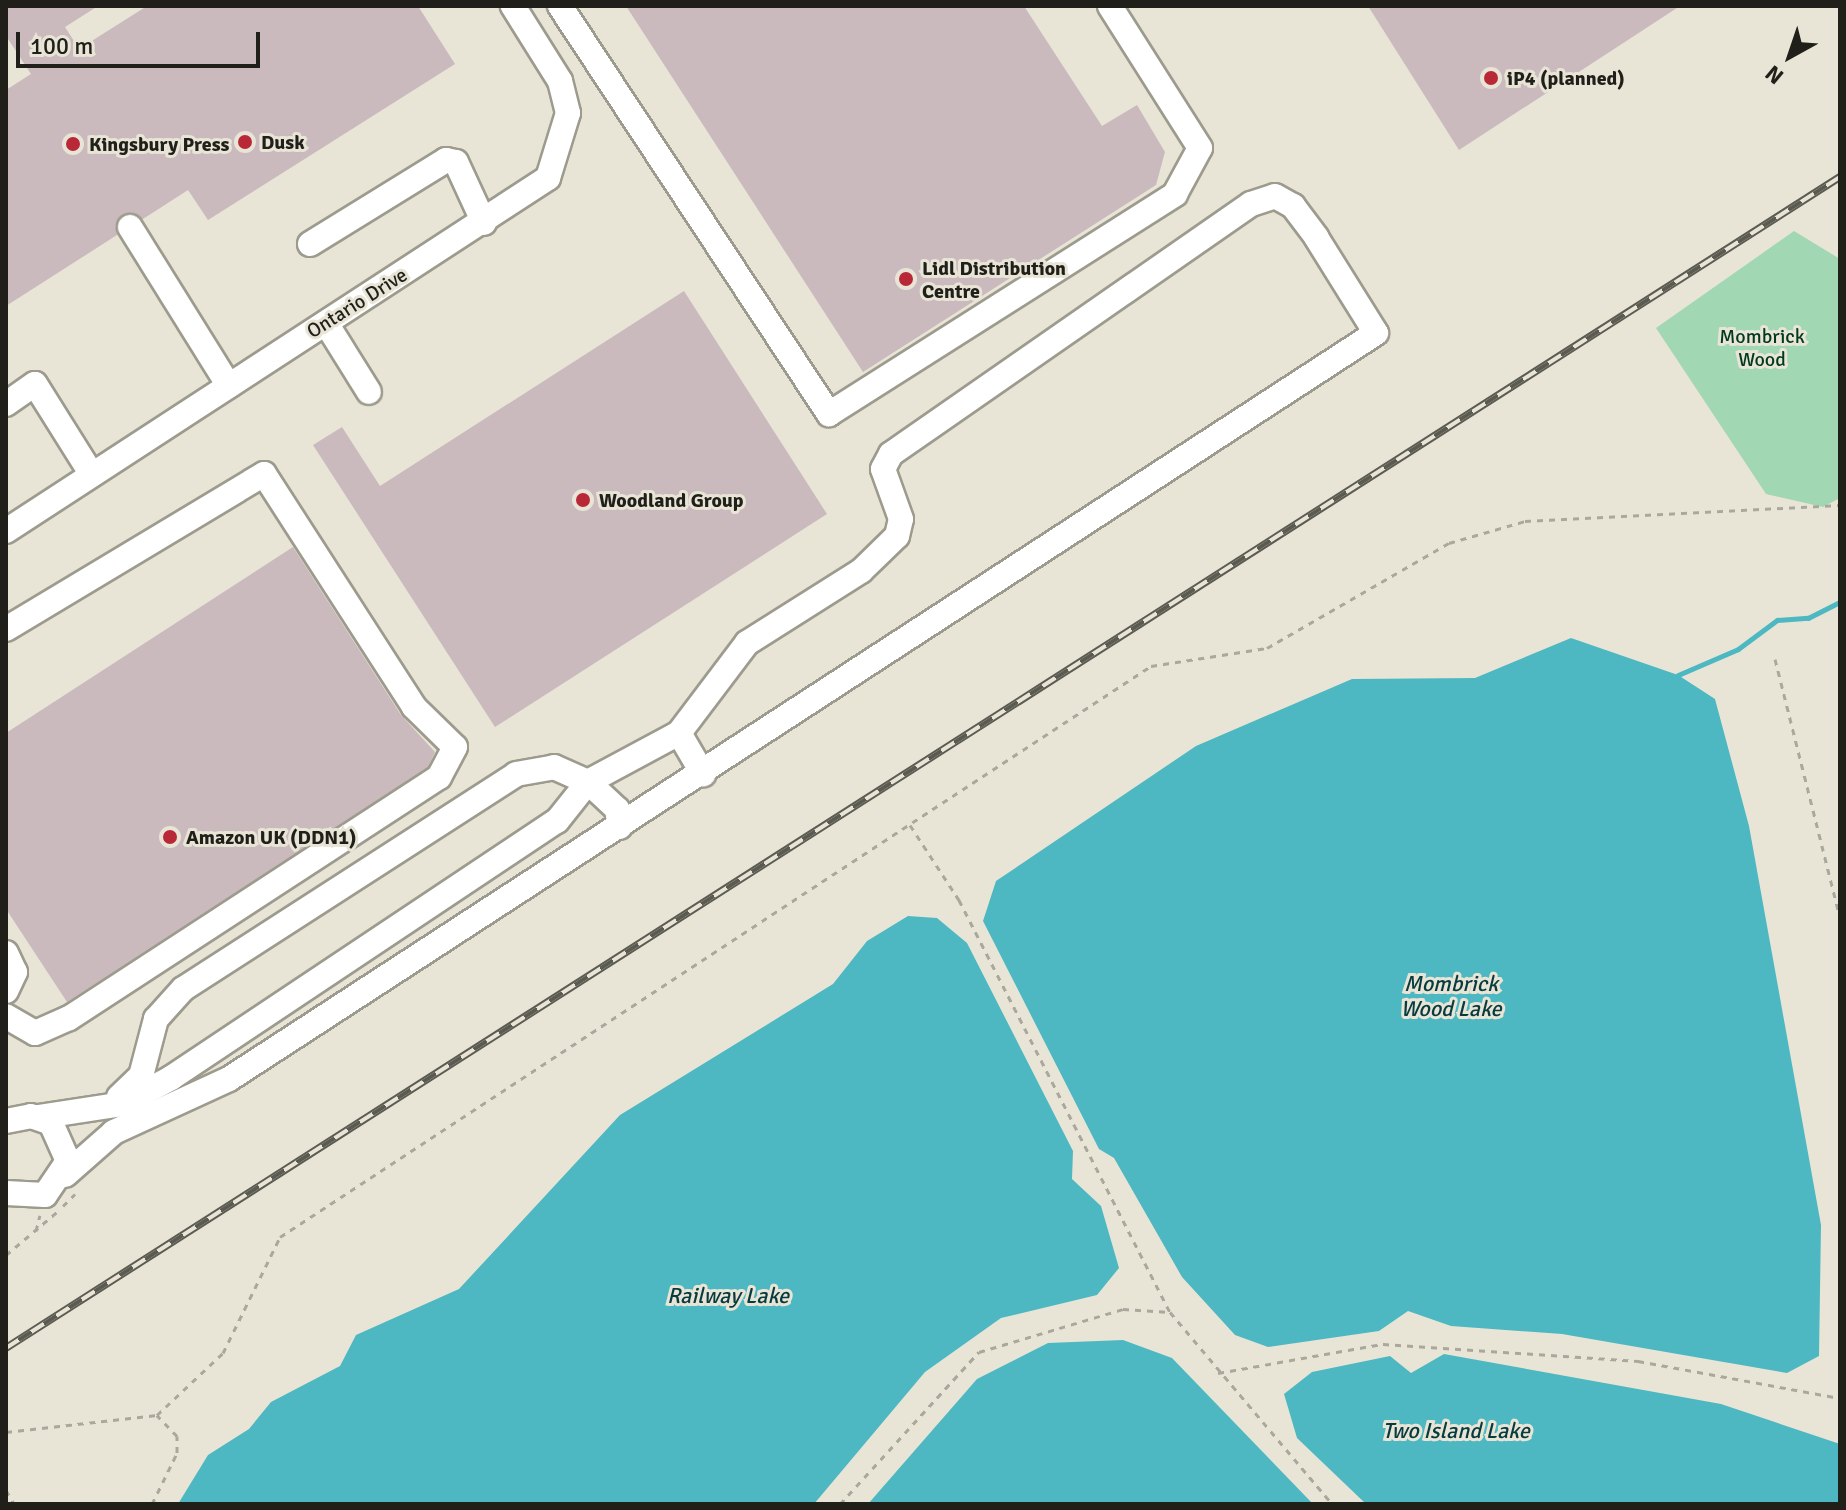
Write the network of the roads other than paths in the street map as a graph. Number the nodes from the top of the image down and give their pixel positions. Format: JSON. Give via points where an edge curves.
{"nodes":[{"id":1,"x":513,"y":6,"type":"edge"},
{"id":2,"x":560,"y":6,"type":"edge"},
{"id":3,"x":1110,"y":6,"type":"edge"},
{"id":4,"x":484,"y":223,"type":"junction"},
{"id":5,"x":130,"y":227,"type":"dead end"},
{"id":6,"x":310,"y":244,"type":"dead end"},
{"id":7,"x":326,"y":323,"type":"junction"},
{"id":8,"x":229,"y":386,"type":"junction"},
{"id":9,"x":369,"y":392,"type":"dead end"},
{"id":10,"x":6,"y":404,"type":"edge"},
{"id":11,"x":92,"y":475,"type":"junction"},
{"id":12,"x":6,"y":531,"type":"edge"},
{"id":13,"x":6,"y":629,"type":"edge"},
{"id":14,"x":679,"y":733,"type":"junction"},
{"id":15,"x":703,"y":774,"type":"junction"},
{"id":16,"x":588,"y":782,"type":"junction"},
{"id":17,"x":620,"y":827,"type":"junction"},
{"id":18,"x":6,"y":953,"type":"edge"},
{"id":19,"x":6,"y":991,"type":"edge"},
{"id":20,"x":6,"y":1016,"type":"edge"},
{"id":21,"x":6,"y":1098,"type":"edge"},
{"id":22,"x":105,"y":1108,"type":"junction"},
{"id":23,"x":23,"y":1118,"type":"edge"},
{"id":24,"x":65,"y":1175,"type":"junction"},
{"id":25,"x":7,"y":1194,"type":"edge"}],
"edges":[{"from":1,"to":4,"type":"street","name":"Ontario Drive","via":[[560,81],[568,113],[548,178]]},
{"from":2,"to":3,"type":"street","via":[[829,414],[1175,194],[1200,148]]},
{"from":4,"to":6,"type":"street","via":[[456,162],[446,160]]},
{"from":4,"to":7,"type":"street","name":"Ontario Drive"},
{"from":5,"to":8,"type":"street"},
{"from":7,"to":8,"type":"street","name":"Ontario Drive"},
{"from":7,"to":9,"type":"street"},
{"from":8,"to":11,"type":"street","name":"Ontario Drive"},
{"from":10,"to":11,"type":"street","via":[[35,384]]},
{"from":11,"to":12,"type":"street","name":"Ontario Drive"},
{"from":13,"to":20,"type":"street","via":[[264,474],[414,707],[455,747],[439,777],[69,1018],[35,1033]]},
{"from":14,"to":15,"type":"street"},
{"from":14,"to":15,"type":"street","via":[[747,643],[861,571],[897,536],[901,519],[883,469],[891,454],[1251,204],[1275,196],[1293,206],[1376,333]]},
{"from":14,"to":16,"type":"street"},
{"from":15,"to":17,"type":"street"},
{"from":16,"to":17,"type":"street","via":[[617,809]]},
{"from":16,"to":22,"type":"street","via":[[557,821],[171,1078]]},
{"from":16,"to":22,"type":"street","via":[[554,767],[516,774],[183,989],[156,1019],[141,1076]]},
{"from":17,"to":24,"type":"street","via":[[229,1079],[114,1132]]},
{"from":18,"to":19,"type":"street","via":[[15,972]]},
{"from":21,"to":23,"type":"street"},
{"from":22,"to":23,"type":"street"},
{"from":23,"to":24,"type":"street","via":[[61,1133]]},
{"from":24,"to":25,"type":"street","via":[[45,1195]]}]}
